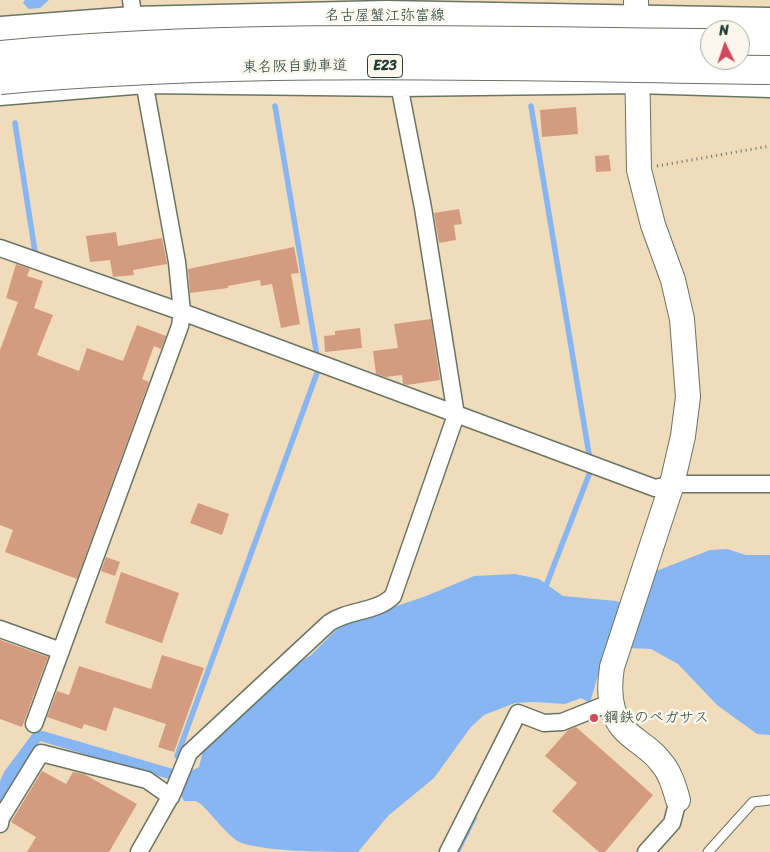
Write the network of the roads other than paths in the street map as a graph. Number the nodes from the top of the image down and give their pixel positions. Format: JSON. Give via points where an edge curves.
{"nodes":[{"id":1,"x":386,"y":7,"type":"edge"},
{"id":2,"x":132,"y":10,"type":"edge"},
{"id":3,"x":636,"y":10,"type":"edge"},
{"id":4,"x":770,"y":21,"type":"edge"},
{"id":5,"x":0,"y":30,"type":"edge"},
{"id":6,"x":700,"y":43,"type":"edge"},
{"id":7,"x":750,"y":43,"type":"edge"},
{"id":8,"x":770,"y":44,"type":"edge"},
{"id":9,"x":0,"y":55,"type":"edge"},
{"id":10,"x":770,"y":70,"type":"edge"},
{"id":11,"x":0,"y":80,"type":"edge"},
{"id":12,"x":145,"y":85,"type":"junction"},
{"id":13,"x":637,"y":85,"type":"junction"},
{"id":14,"x":400,"y":88,"type":"junction"},
{"id":15,"x":770,"y":89,"type":"edge"},
{"id":16,"x":0,"y":97,"type":"edge"},
{"id":17,"x":0,"y":248,"type":"edge"},
{"id":18,"x":182,"y":312,"type":"junction"},
{"id":19,"x":456,"y":415,"type":"junction"},
{"id":20,"x":672,"y":484,"type":"junction"},
{"id":21,"x":770,"y":484,"type":"edge"},
{"id":22,"x":0,"y":629,"type":"edge"},
{"id":23,"x":61,"y":651,"type":"junction"},
{"id":24,"x":612,"y":702,"type":"junction"},
{"id":25,"x":34,"y":724,"type":"dead end"},
{"id":26,"x":172,"y":794,"type":"junction"},
{"id":27,"x":678,"y":800,"type":"joint"},
{"id":28,"x":770,"y":800,"type":"edge"},
{"id":29,"x":0,"y":824,"type":"edge"},
{"id":30,"x":139,"y":852,"type":"edge"},
{"id":31,"x":448,"y":852,"type":"edge"},
{"id":32,"x":646,"y":852,"type":"edge"},
{"id":33,"x":708,"y":852,"type":"edge"}],
"edges":[{"from":1,"to":2,"type":"main road","name":"名古屋蟹江弥富線"},
{"from":1,"to":3,"type":"main road","name":"名古屋蟹江弥富線"},
{"from":1,"to":14,"type":"street"},
{"from":2,"to":5,"type":"main road","name":"名古屋蟹江弥富線"},
{"from":2,"to":12,"type":"street"},
{"from":3,"to":4,"type":"main road","name":"名古屋蟹江弥富線"},
{"from":3,"to":13,"type":"street"},
{"from":6,"to":9,"type":"highway","name":"東名阪自動車道","number":"E23","bridge":true,"via":[[247,41],[61,49]]},
{"from":7,"to":8,"type":"highway"},
{"from":10,"to":11,"type":"highway","name":"東名阪自動車道","number":"E23","bridge":true,"via":[[249,67],[64,74]]},
{"from":12,"to":14,"type":"street"},
{"from":12,"to":16,"type":"street"},
{"from":12,"to":18,"type":"street","via":[[177,262]]},
{"from":13,"to":14,"type":"street"},
{"from":13,"to":15,"type":"street"},
{"from":13,"to":20,"type":"street","via":[[639,170],[682,319],[688,397]]},
{"from":14,"to":19,"type":"street"},
{"from":17,"to":18,"type":"street"},
{"from":18,"to":19,"type":"street"},
{"from":18,"to":23,"type":"street","via":[[180,326]]},
{"from":19,"to":20,"type":"street","via":[[655,488]]},
{"from":19,"to":26,"type":"street","via":[[393,596],[384,605],[345,614],[329,623],[189,753]]},
{"from":20,"to":21,"type":"street"},
{"from":20,"to":24,"type":"street","via":[[618,650],[610,684]]},
{"from":22,"to":23,"type":"street"},
{"from":23,"to":25,"type":"street"},
{"from":24,"to":27,"type":"street","via":[[621,726],[660,760],[672,779]]},
{"from":24,"to":31,"type":"street","via":[[562,722],[544,723],[518,713]]},
{"from":26,"to":29,"type":"street","via":[[147,780],[41,753],[0,818]]},
{"from":26,"to":30,"type":"street"},
{"from":27,"to":32,"type":"street","via":[[672,823]]},
{"from":28,"to":33,"type":"lane","via":[[753,802]]}]}
